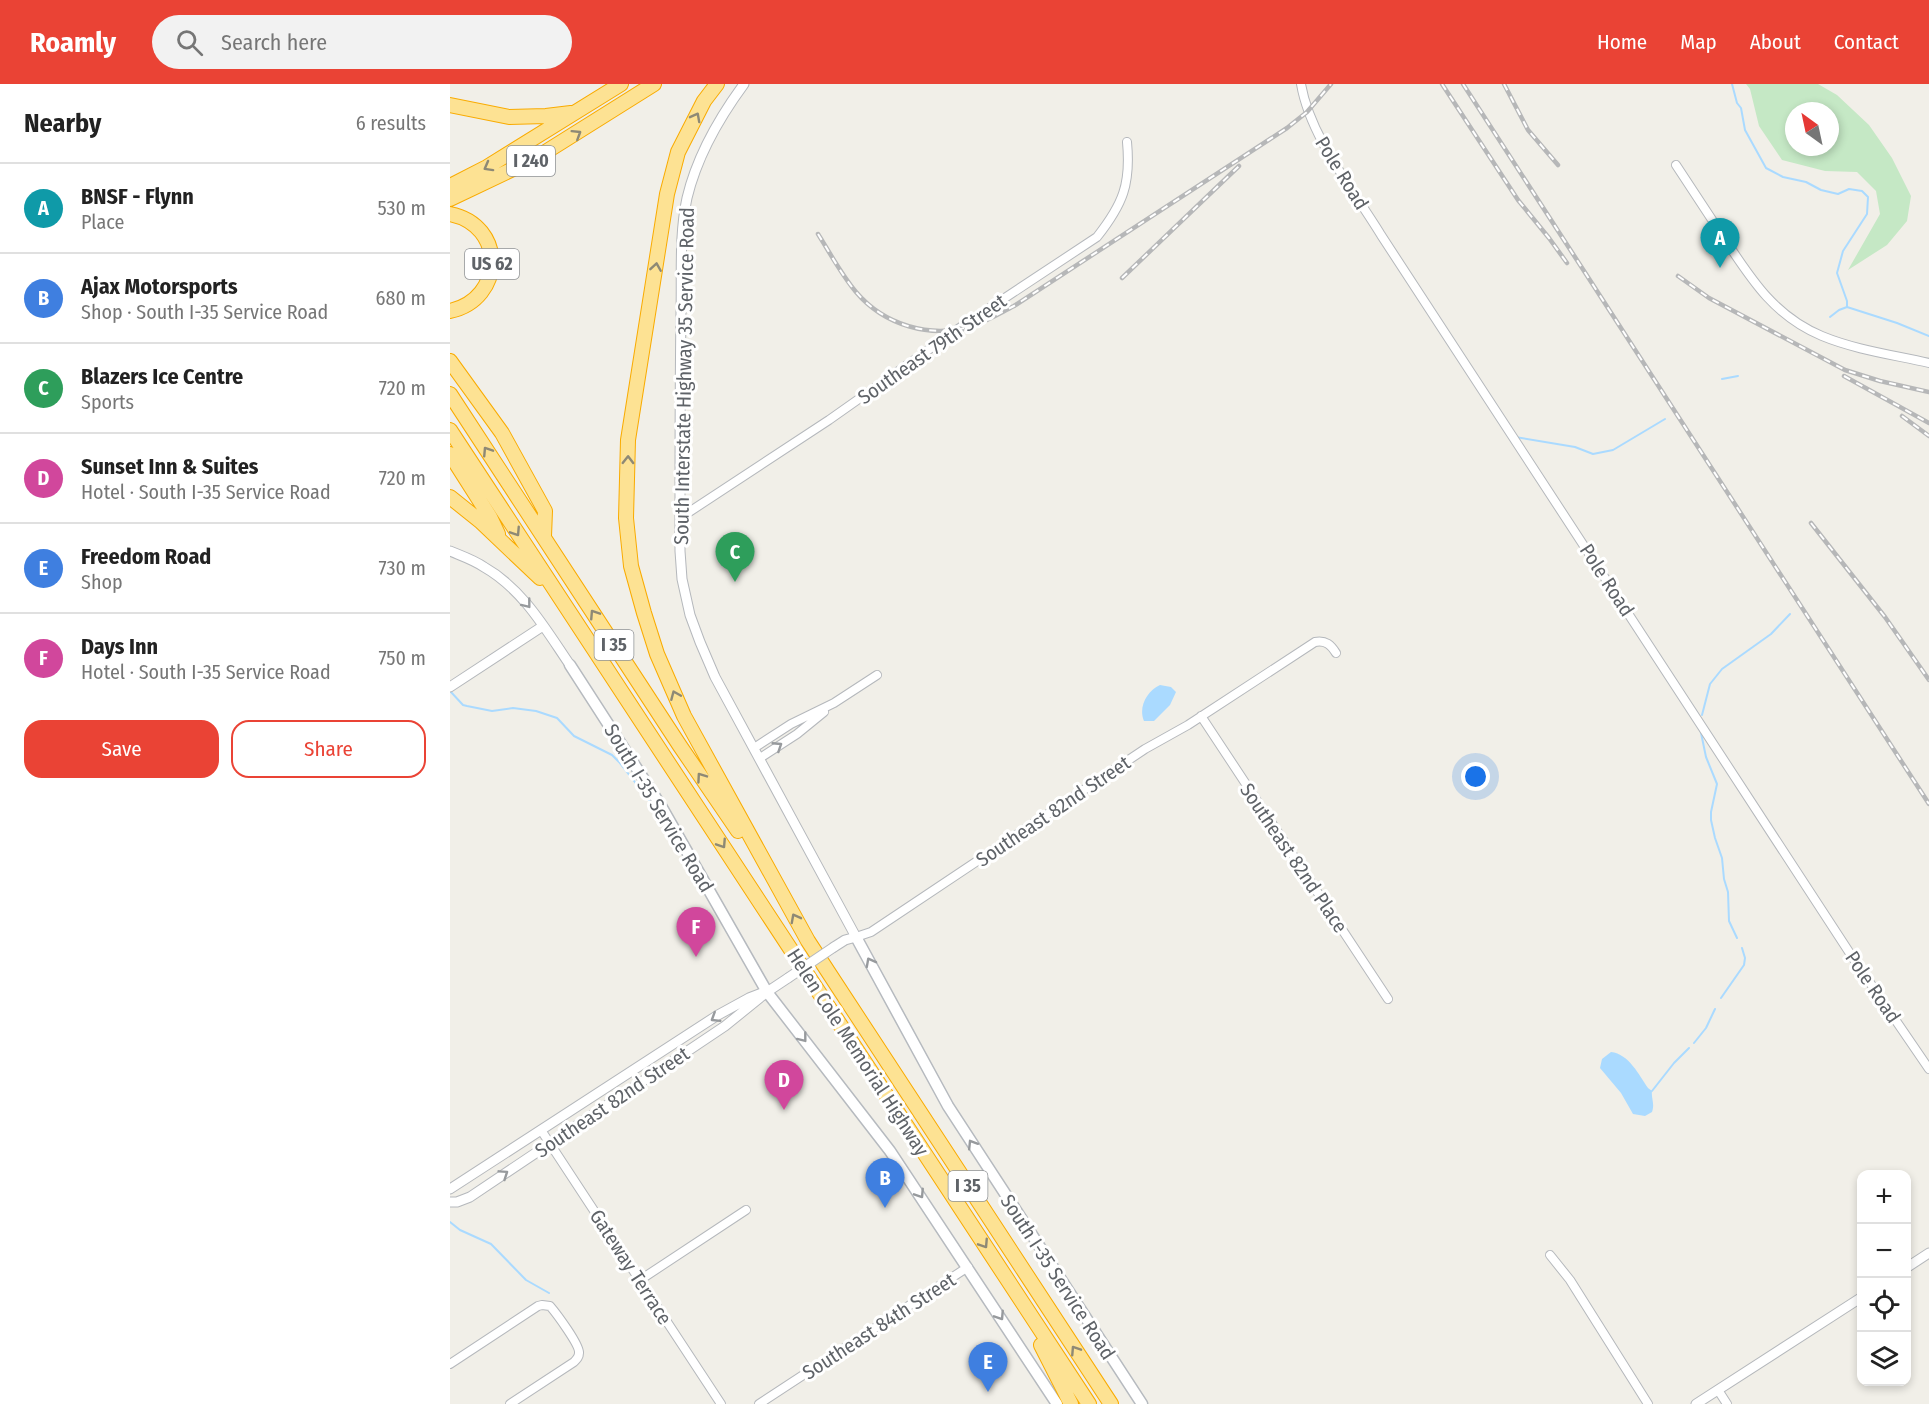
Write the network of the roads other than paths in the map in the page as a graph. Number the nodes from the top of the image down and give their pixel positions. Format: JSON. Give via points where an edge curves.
{"nodes":[{"id":1,"x":621,"y":84,"type":"edge"},
{"id":2,"x":654,"y":84,"type":"edge"},
{"id":3,"x":717,"y":84,"type":"edge"},
{"id":4,"x":744,"y":84,"type":"edge"},
{"id":5,"x":1300,"y":84,"type":"edge"},
{"id":6,"x":450,"y":105,"type":"edge"},
{"id":7,"x":573,"y":113,"type":"junction"},
{"id":8,"x":1128,"y":142,"type":"dead end"},
{"id":9,"x":1676,"y":165,"type":"dead end"},
{"id":10,"x":450,"y":186,"type":"edge"},
{"id":11,"x":450,"y":199,"type":"edge"},
{"id":12,"x":450,"y":214,"type":"edge"},
{"id":13,"x":450,"y":310,"type":"edge"},
{"id":14,"x":450,"y":362,"type":"edge"},
{"id":15,"x":1929,"y":363,"type":"edge"},
{"id":16,"x":450,"y":394,"type":"edge"},
{"id":17,"x":450,"y":430,"type":"edge"},
{"id":18,"x":450,"y":454,"type":"edge"},
{"id":19,"x":450,"y":497,"type":"edge"},
{"id":20,"x":680,"y":518,"type":"junction"},
{"id":21,"x":544,"y":536,"type":"junction"},
{"id":22,"x":500,"y":539,"type":"junction"},
{"id":23,"x":450,"y":551,"type":"edge"},
{"id":24,"x":556,"y":594,"type":"junction"},
{"id":25,"x":543,"y":626,"type":"junction"},
{"id":26,"x":1336,"y":653,"type":"dead end"},
{"id":27,"x":570,"y":665,"type":"joint"},
{"id":28,"x":877,"y":675,"type":"dead end"},
{"id":29,"x":715,"y":677,"type":"joint"},
{"id":30,"x":450,"y":687,"type":"edge"},
{"id":31,"x":834,"y":703,"type":"junction"},
{"id":32,"x":1201,"y":716,"type":"junction"},
{"id":33,"x":754,"y":748,"type":"junction"},
{"id":34,"x":760,"y":758,"type":"junction"},
{"id":35,"x":782,"y":894,"type":"junction"},
{"id":36,"x":856,"y":937,"type":"junction"},
{"id":37,"x":767,"y":992,"type":"junction"},
{"id":38,"x":1388,"y":999,"type":"dead end"},
{"id":39,"x":1929,"y":1069,"type":"edge"},
{"id":40,"x":542,"y":1130,"type":"junction"},
{"id":41,"x":550,"y":1144,"type":"junction"},
{"id":42,"x":450,"y":1189,"type":"edge"},
{"id":43,"x":450,"y":1202,"type":"edge"},
{"id":44,"x":746,"y":1210,"type":"dead end"},
{"id":45,"x":1929,"y":1253,"type":"edge"},
{"id":46,"x":1551,"y":1255,"type":"dead end"},
{"id":47,"x":1911,"y":1265,"type":"edge"},
{"id":48,"x":968,"y":1267,"type":"junction"},
{"id":49,"x":640,"y":1280,"type":"junction"},
{"id":50,"x":1013,"y":1289,"type":"junction"},
{"id":51,"x":1857,"y":1300,"type":"edge"},
{"id":52,"x":450,"y":1364,"type":"edge"},
{"id":53,"x":1718,"y":1390,"type":"junction"},
{"id":54,"x":1110,"y":1402,"type":"edge"},
{"id":55,"x":510,"y":1404,"type":"edge"},
{"id":56,"x":721,"y":1404,"type":"edge"},
{"id":57,"x":759,"y":1404,"type":"edge"},
{"id":58,"x":1057,"y":1404,"type":"edge"},
{"id":59,"x":1071,"y":1404,"type":"edge"},
{"id":60,"x":1089,"y":1404,"type":"edge"},
{"id":61,"x":1142,"y":1404,"type":"edge"},
{"id":62,"x":1648,"y":1404,"type":"edge"},
{"id":63,"x":1696,"y":1404,"type":"edge"},
{"id":64,"x":1727,"y":1404,"type":"edge"}],
"edges":[{"from":1,"to":7,"type":"highway","number":"I 240"},
{"from":11,"to":2,"type":"highway","number":"I 240","one_way":true,"via":[[536,158]]},
{"from":35,"to":3,"type":"highway","one_way":true,"via":[[684,716],[657,654],[632,566],[626,518],[628,440],[667,194],[678,152]]},
{"from":4,"to":20,"type":"street","name":"South Interstate Highway 35 Service Road","via":[[708,140],[684,217]]},
{"from":5,"to":39,"type":"street","name":"Pole Road","via":[[1313,124],[1357,197]]},
{"from":6,"to":7,"type":"highway","via":[[509,117]]},
{"from":7,"to":10,"type":"highway","number":"I 240","one_way":true},
{"from":8,"to":20,"type":"street","name":"Southeast 79th Street","via":[[1130,166],[1121,201],[1097,237]]},
{"from":9,"to":15,"type":"street","via":[[1756,285],[1785,314],[1835,341]]},
{"from":12,"to":13,"type":"highway","number":"US 62","via":[[470,221],[482,233],[490,248],[492,266],[481,293],[466,305]]},
{"from":14,"to":21,"type":"highway","via":[[502,433],[545,512]]},
{"from":21,"to":16,"type":"highway","number":"I 35","one_way":true},
{"from":17,"to":24,"type":"highway","number":"I 35","one_way":true},
{"from":18,"to":22,"type":"highway"},
{"from":19,"to":22,"type":"highway"},
{"from":20,"to":29,"type":"street","name":"South Interstate Highway 35 Service Road","via":[[682,579],[690,615]]},
{"from":35,"to":21,"type":"highway","number":"I 35","one_way":true,"via":[[680,746]]},
{"from":22,"to":24,"type":"highway"},
{"from":23,"to":25,"type":"street","name":"South I-35 Service Road","one_way":true,"via":[[480,564],[501,579]]},
{"from":24,"to":50,"type":"highway","name":"Helen Cole Memorial Highway","number":"I 35","one_way":true},
{"from":25,"to":27,"type":"street","name":"South I-35 Service Road"},
{"from":25,"to":30,"type":"street"},
{"from":26,"to":32,"type":"street","name":"Southeast 82nd Street","via":[[1328,643],[1315,642]]},
{"from":27,"to":37,"type":"main road","name":"South I-35 Service Road","via":[[662,806]]},
{"from":28,"to":31,"type":"street"},
{"from":29,"to":33,"type":"street","name":"South I-35 Service Road"},
{"from":31,"to":33,"type":"street"},
{"from":34,"to":31,"type":"street","one_way":true},
{"from":32,"to":36,"type":"street","name":"Southeast 82nd Street","via":[[1145,749],[871,932]]},
{"from":32,"to":38,"type":"street","name":"Southeast 82nd Place"},
{"from":33,"to":34,"type":"street","name":"South I-35 Service Road"},
{"from":34,"to":36,"type":"street","name":"South I-35 Service Road"},
{"from":54,"to":35,"type":"highway","name":"Helen Cole Memorial Highway","number":"I 35","one_way":true,"via":[[808,942]]},
{"from":36,"to":37,"type":"street","name":"Southeast 82nd Street","bridge":true,"via":[[845,940]]},
{"from":61,"to":36,"type":"main road","name":"South I-35 Service Road","one_way":true,"via":[[948,1106]]},
{"from":37,"to":40,"type":"street","name":"Southeast 82nd Street","one_way":true,"via":[[718,1015]]},
{"from":37,"to":41,"type":"street","name":"Southeast 82nd Street","via":[[725,1026]]},
{"from":37,"to":48,"type":"main road","name":"South I-35 Service Road","one_way":true,"via":[[890,1151]]},
{"from":40,"to":41,"type":"street","name":"Gateway Terrace"},
{"from":40,"to":42,"type":"street","name":"Southeast 82nd Street"},
{"from":43,"to":41,"type":"street","name":"Southeast 82nd Street","one_way":true,"via":[[470,1197]]},
{"from":41,"to":49,"type":"street","name":"Gateway Terrace"},
{"from":44,"to":49,"type":"street"},
{"from":45,"to":47,"type":"street"},
{"from":46,"to":62,"type":"street"},
{"from":48,"to":57,"type":"street","name":"Southeast 84th Street"},
{"from":48,"to":58,"type":"main road","one_way":true},
{"from":49,"to":56,"type":"street","name":"Gateway Terrace"},
{"from":50,"to":59,"type":"highway"},
{"from":50,"to":60,"type":"highway","name":"Helen Cole Memorial Highway","number":"I 35"},
{"from":51,"to":53,"type":"street"},
{"from":52,"to":55,"type":"street","via":[[542,1305],[550,1306],[580,1353],[577,1359]]},
{"from":53,"to":63,"type":"street"},
{"from":53,"to":64,"type":"street"}]}
